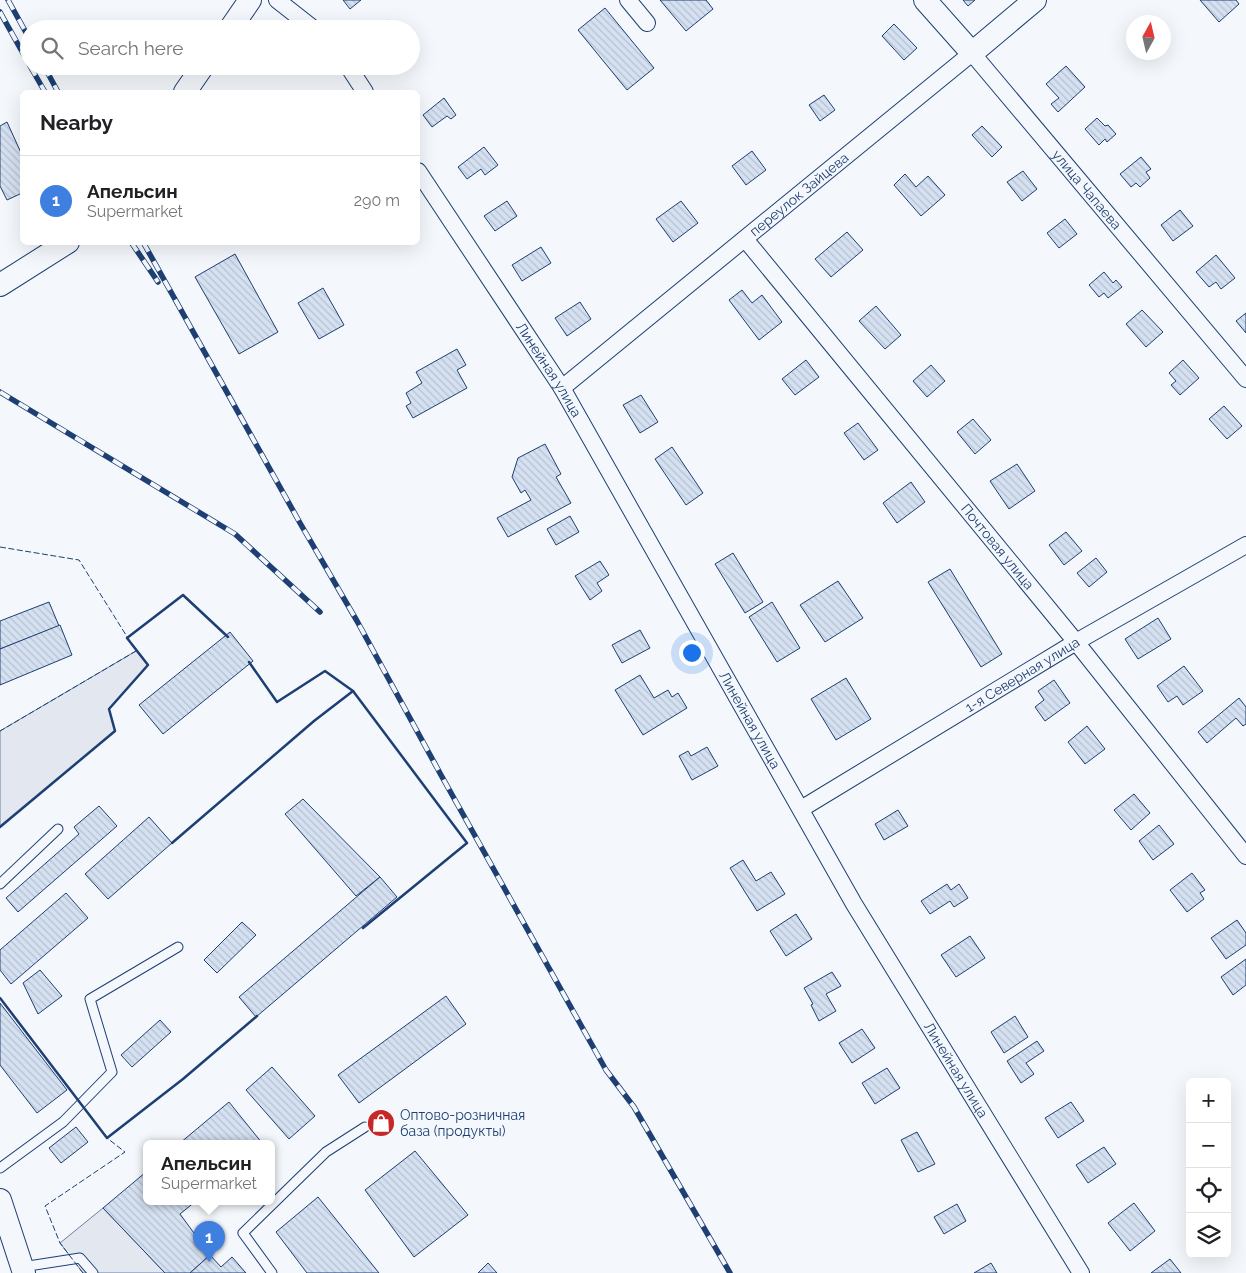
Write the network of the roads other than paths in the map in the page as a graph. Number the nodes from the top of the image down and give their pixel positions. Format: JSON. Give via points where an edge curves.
{"nodes":[{"id":1,"x":250,"y":0,"type":"edge"},
{"id":2,"x":277,"y":0,"type":"edge"},
{"id":3,"x":628,"y":0,"type":"edge"},
{"id":4,"x":925,"y":0,"type":"edge"},
{"id":5,"x":1035,"y":0,"type":"edge"},
{"id":6,"x":236,"y":20,"type":"edge"},
{"id":7,"x":303,"y":20,"type":"edge"},
{"id":8,"x":647,"y":23,"type":"dead end"},
{"id":9,"x":972,"y":54,"type":"junction"},
{"id":10,"x":197,"y":75,"type":"edge"},
{"id":11,"x":354,"y":75,"type":"edge"},
{"id":12,"x":186,"y":90,"type":"edge"},
{"id":13,"x":364,"y":90,"type":"edge"},
{"id":14,"x":420,"y":174,"type":"edge"},
{"id":15,"x":745,"y":239,"type":"junction"},
{"id":16,"x":63,"y":245,"type":"edge"},
{"id":17,"x":0,"y":285,"type":"edge"},
{"id":18,"x":1246,"y":379,"type":"edge"},
{"id":19,"x":562,"y":388,"type":"junction"},
{"id":20,"x":1246,"y":545,"type":"edge"},
{"id":21,"x":1076,"y":642,"type":"junction"},
{"id":22,"x":801,"y":809,"type":"junction"},
{"id":23,"x":58,"y":828,"type":"dead end"},
{"id":24,"x":1246,"y":856,"type":"edge"},
{"id":25,"x":0,"y":884,"type":"edge"},
{"id":26,"x":178,"y":947,"type":"dead end"},
{"id":27,"x":365,"y":1127,"type":"dead end"},
{"id":28,"x":0,"y":1168,"type":"edge"},
{"id":29,"x":0,"y":1200,"type":"edge"},
{"id":30,"x":275,"y":1202,"type":"edge"},
{"id":31,"x":272,"y":1205,"type":"edge"},
{"id":32,"x":23,"y":1270,"type":"edge"},
{"id":33,"x":93,"y":1273,"type":"edge"},
{"id":34,"x":272,"y":1273,"type":"edge"},
{"id":35,"x":1081,"y":1273,"type":"edge"}],
"edges":[{"from":1,"to":6,"type":"street"},
{"from":2,"to":7,"type":"street"},
{"from":3,"to":8,"type":"street"},
{"from":4,"to":9,"type":"street","name":"улица Чапаева"},
{"from":5,"to":9,"type":"street","name":"переулок Зайцева"},
{"from":9,"to":15,"type":"street","name":"переулок Зайцева"},
{"from":9,"to":18,"type":"street","name":"улица Чапаева"},
{"from":10,"to":12,"type":"street"},
{"from":11,"to":13,"type":"street"},
{"from":14,"to":19,"type":"street","name":"Линейная улица"},
{"from":15,"to":19,"type":"street","name":"переулок Зайцева"},
{"from":15,"to":21,"type":"street","name":"Почтовая улица"},
{"from":16,"to":17,"type":"street"},
{"from":19,"to":22,"type":"street","name":"Линейная улица"},
{"from":20,"to":21,"type":"street","name":"1-я Северная улица"},
{"from":21,"to":22,"type":"street","name":"1-я Северная улица"},
{"from":21,"to":24,"type":"street","name":"Почтовая улица"},
{"from":22,"to":35,"type":"street","name":"Линейная улица","via":[[854,904]]},
{"from":23,"to":25,"type":"lane"},
{"from":26,"to":28,"type":"lane","via":[[90,999],[112,1072],[63,1122]]},
{"from":27,"to":30,"type":"lane","via":[[326,1152]]},
{"from":29,"to":32,"type":"street"},
{"from":31,"to":34,"type":"lane","via":[[243,1233]]},
{"from":32,"to":33,"type":"lane","via":[[80,1258]]}]}
